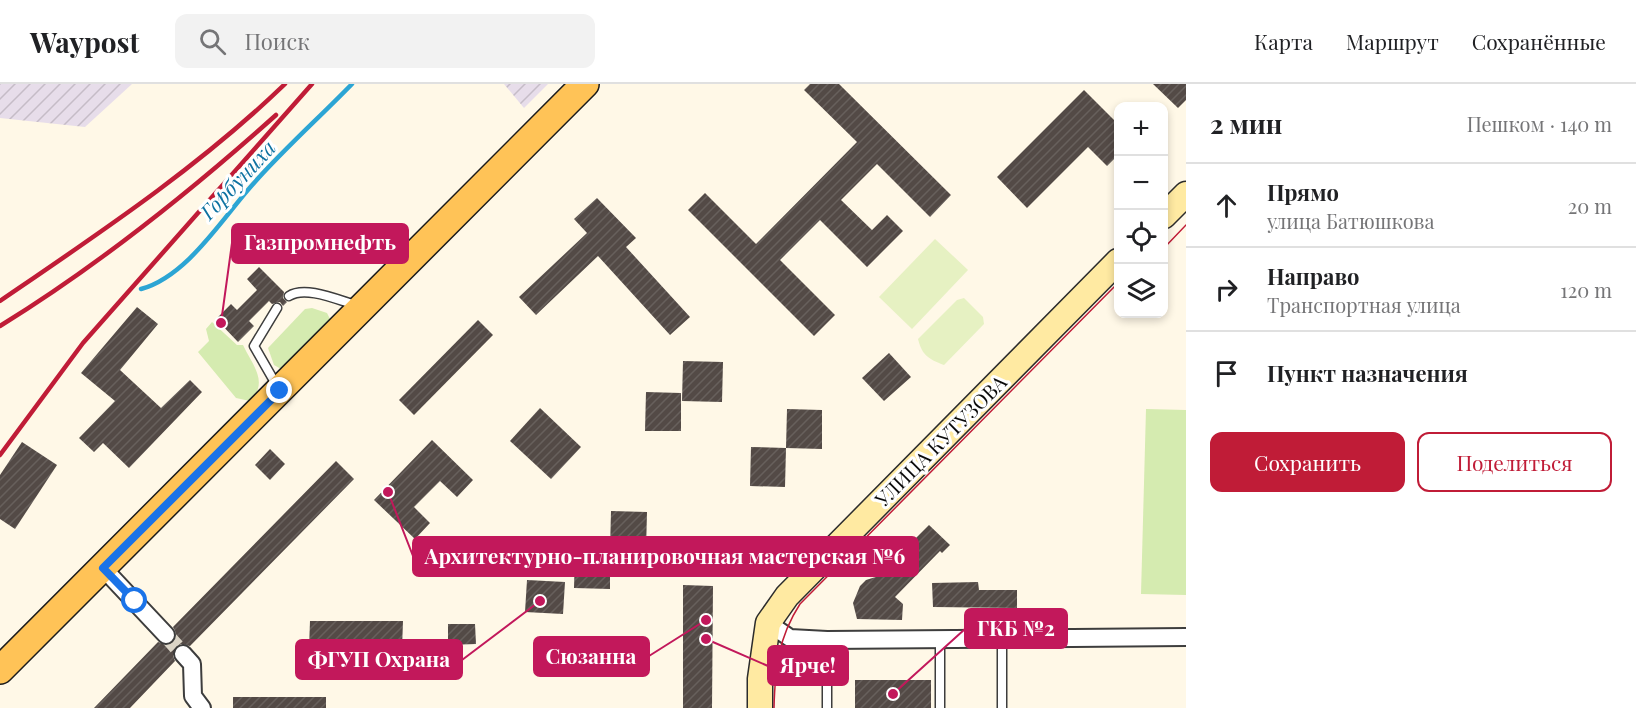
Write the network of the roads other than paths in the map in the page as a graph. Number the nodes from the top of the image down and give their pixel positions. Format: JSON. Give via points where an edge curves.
{"nodes":[{"id":1,"x":585,"y":84,"type":"edge"},
{"id":2,"x":1186,"y":194,"type":"edge"},
{"id":3,"x":1168,"y":212,"type":"edge"},
{"id":4,"x":1116,"y":264,"type":"edge"},
{"id":5,"x":289,"y":296,"type":"dead end"},
{"id":6,"x":362,"y":307,"type":"junction"},
{"id":7,"x":277,"y":308,"type":"dead end"},
{"id":8,"x":280,"y":391,"type":"junction"},
{"id":9,"x":103,"y":568,"type":"junction"},
{"id":10,"x":768,"y":623,"type":"junction"},
{"id":11,"x":166,"y":635,"type":"tunnel mouth"},
{"id":12,"x":1186,"y":637,"type":"edge"},
{"id":13,"x":827,"y":640,"type":"junction"},
{"id":14,"x":940,"y":640,"type":"junction"},
{"id":15,"x":1002,"y":640,"type":"junction"},
{"id":16,"x":183,"y":654,"type":"tunnel mouth"},
{"id":17,"x":0,"y":670,"type":"edge"},
{"id":18,"x":202,"y":708,"type":"edge"},
{"id":19,"x":760,"y":708,"type":"edge"},
{"id":20,"x":827,"y":708,"type":"edge"},
{"id":21,"x":940,"y":708,"type":"edge"},
{"id":22,"x":1002,"y":708,"type":"edge"}],
"edges":[{"from":1,"to":6,"type":"main road"},
{"from":2,"to":3,"type":"main road"},
{"from":4,"to":10,"type":"main road","name":"УЛИЦА КУТУЗОВА","via":[[808,573]]},
{"from":5,"to":6,"type":"lane","via":[[309,292]]},
{"from":6,"to":8,"type":"main road"},
{"from":7,"to":8,"type":"lane","via":[[254,346]]},
{"from":8,"to":9,"type":"main road"},
{"from":9,"to":11,"type":"street"},
{"from":9,"to":17,"type":"main road"},
{"from":10,"to":13,"type":"street","via":[[790,638]]},
{"from":10,"to":19,"type":"main road"},
{"from":12,"to":15,"type":"street"},
{"from":13,"to":14,"type":"street"},
{"from":13,"to":20,"type":"lane"},
{"from":14,"to":15,"type":"street"},
{"from":14,"to":21,"type":"lane"},
{"from":15,"to":22,"type":"lane"},
{"from":16,"to":18,"type":"street","via":[[192,664],[193,696]]}]}
